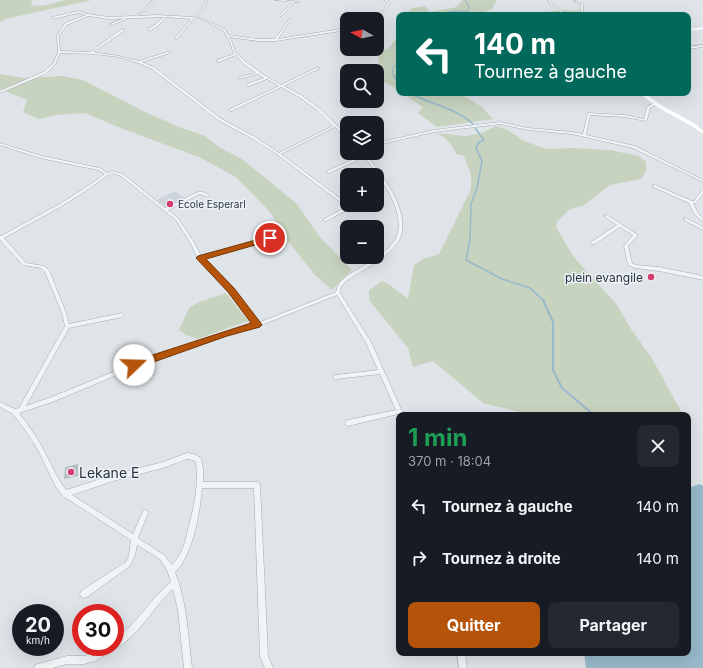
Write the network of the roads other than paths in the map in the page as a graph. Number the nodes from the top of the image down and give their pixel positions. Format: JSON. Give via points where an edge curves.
{"nodes":[{"id":1,"x":154,"y":0,"type":"edge"},
{"id":2,"x":205,"y":0,"type":"edge"},
{"id":3,"x":276,"y":0,"type":"edge"},
{"id":4,"x":385,"y":0,"type":"edge"},
{"id":5,"x":549,"y":0,"type":"edge"},
{"id":6,"x":575,"y":1,"type":"dead end"},
{"id":7,"x":293,"y":2,"type":"junction"},
{"id":8,"x":299,"y":2,"type":"dead end"},
{"id":9,"x":381,"y":12,"type":"edge"},
{"id":10,"x":562,"y":12,"type":"edge"},
{"id":11,"x":583,"y":12,"type":"edge"},
{"id":12,"x":88,"y":15,"type":"junction"},
{"id":13,"x":165,"y":16,"type":"junction"},
{"id":14,"x":281,"y":16,"type":"dead end"},
{"id":15,"x":133,"y":17,"type":"junction"},
{"id":16,"x":194,"y":17,"type":"junction"},
{"id":17,"x":53,"y":18,"type":"dead end"},
{"id":18,"x":290,"y":19,"type":"dead end"},
{"id":19,"x":111,"y":24,"type":"dead end"},
{"id":20,"x":703,"y":28,"type":"edge"},
{"id":21,"x":123,"y":30,"type":"dead end"},
{"id":22,"x":149,"y":30,"type":"dead end"},
{"id":23,"x":340,"y":30,"type":"edge"},
{"id":24,"x":691,"y":30,"type":"edge"},
{"id":25,"x":228,"y":36,"type":"junction"},
{"id":26,"x":176,"y":38,"type":"dead end"},
{"id":27,"x":276,"y":40,"type":"junction"},
{"id":28,"x":703,"y":46,"type":"edge"},
{"id":29,"x":691,"y":48,"type":"edge"},
{"id":30,"x":59,"y":52,"type":"junction"},
{"id":31,"x":91,"y":52,"type":"junction"},
{"id":32,"x":169,"y":52,"type":"dead end"},
{"id":33,"x":236,"y":54,"type":"junction"},
{"id":34,"x":218,"y":61,"type":"dead end"},
{"id":35,"x":140,"y":62,"type":"junction"},
{"id":36,"x":319,"y":68,"type":"dead end"},
{"id":37,"x":258,"y":73,"type":"junction"},
{"id":38,"x":240,"y":78,"type":"dead end"},
{"id":39,"x":266,"y":78,"type":"junction"},
{"id":40,"x":248,"y":85,"type":"dead end"},
{"id":41,"x":282,"y":86,"type":"junction"},
{"id":42,"x":0,"y":92,"type":"edge"},
{"id":43,"x":644,"y":96,"type":"edge"},
{"id":44,"x":655,"y":104,"type":"junction"},
{"id":45,"x":231,"y":110,"type":"dead end"},
{"id":46,"x":335,"y":126,"type":"junction"},
{"id":47,"x":340,"y":131,"type":"edge"},
{"id":48,"x":703,"y":133,"type":"edge"},
{"id":49,"x":584,"y":136,"type":"junction"},
{"id":50,"x":384,"y":142,"type":"edge"},
{"id":51,"x":0,"y":144,"type":"edge"},
{"id":52,"x":279,"y":154,"type":"junction"},
{"id":53,"x":355,"y":160,"type":"edge"},
{"id":54,"x":368,"y":160,"type":"edge"},
{"id":55,"x":328,"y":172,"type":"dead end"},
{"id":56,"x":107,"y":174,"type":"junction"},
{"id":57,"x":703,"y":181,"type":"edge"},
{"id":58,"x":654,"y":186,"type":"dead end"},
{"id":59,"x":703,"y":191,"type":"edge"},
{"id":60,"x":208,"y":196,"type":"dead end"},
{"id":61,"x":691,"y":202,"type":"junction"},
{"id":62,"x":166,"y":209,"type":"junction"},
{"id":63,"x":606,"y":216,"type":"dead end"},
{"id":64,"x":685,"y":219,"type":"dead end"},
{"id":65,"x":325,"y":220,"type":"dead end"},
{"id":66,"x":703,"y":220,"type":"edge"},
{"id":67,"x":620,"y":225,"type":"junction"},
{"id":68,"x":703,"y":228,"type":"edge"},
{"id":69,"x":0,"y":238,"type":"edge"},
{"id":70,"x":270,"y":238,"type":"dead end"},
{"id":71,"x":593,"y":243,"type":"dead end"},
{"id":72,"x":200,"y":258,"type":"junction"},
{"id":73,"x":703,"y":278,"type":"edge"},
{"id":74,"x":338,"y":293,"type":"junction"},
{"id":75,"x":122,"y":315,"type":"dead end"},
{"id":76,"x":257,"y":325,"type":"junction"},
{"id":77,"x":67,"y":326,"type":"junction"},
{"id":78,"x":382,"y":372,"type":"junction"},
{"id":79,"x":336,"y":377,"type":"dead end"},
{"id":80,"x":0,"y":404,"type":"edge"},
{"id":81,"x":18,"y":411,"type":"junction"},
{"id":82,"x":400,"y":412,"type":"edge"},
{"id":83,"x":396,"y":414,"type":"edge"},
{"id":84,"x":348,"y":423,"type":"dead end"},
{"id":85,"x":200,"y":485,"type":"junction"},
{"id":86,"x":65,"y":494,"type":"junction"},
{"id":87,"x":145,"y":513,"type":"dead end"},
{"id":88,"x":134,"y":540,"type":"junction"},
{"id":89,"x":172,"y":571,"type":"junction"},
{"id":90,"x":176,"y":583,"type":"junction"},
{"id":91,"x":84,"y":594,"type":"dead end"},
{"id":92,"x":124,"y":638,"type":"edge"},
{"id":93,"x":95,"y":656,"type":"edge"},
{"id":94,"x":461,"y":656,"type":"edge"},
{"id":95,"x":38,"y":668,"type":"edge"},
{"id":96,"x":188,"y":668,"type":"edge"},
{"id":97,"x":268,"y":668,"type":"edge"},
{"id":98,"x":463,"y":668,"type":"edge"}],
"edges":[{"from":1,"to":15,"type":"street","via":[[144,11]]},
{"from":2,"to":16,"type":"street","via":[[207,3]]},
{"from":3,"to":7,"type":"street"},
{"from":4,"to":9,"type":"street","via":[[389,4]]},
{"from":5,"to":10,"type":"street"},
{"from":6,"to":11,"type":"street","via":[[582,4]]},
{"from":7,"to":8,"type":"street"},
{"from":7,"to":14,"type":"street"},
{"from":12,"to":15,"type":"street","via":[[104,18]]},
{"from":12,"to":17,"type":"street","via":[[78,12]]},
{"from":12,"to":30,"type":"street","via":[[63,27],[58,36]]},
{"from":13,"to":15,"type":"street"},
{"from":13,"to":16,"type":"street"},
{"from":13,"to":22,"type":"street"},
{"from":15,"to":19,"type":"street"},
{"from":16,"to":25,"type":"street","via":[[220,27]]},
{"from":16,"to":26,"type":"street"},
{"from":18,"to":27,"type":"street"},
{"from":20,"to":24,"type":"main road"},
{"from":21,"to":31,"type":"street"},
{"from":23,"to":27,"type":"street"},
{"from":25,"to":27,"type":"street"},
{"from":25,"to":33,"type":"street"},
{"from":28,"to":29,"type":"street"},
{"from":30,"to":31,"type":"street"},
{"from":30,"to":42,"type":"street","via":[[54,64],[44,73]]},
{"from":31,"to":35,"type":"street"},
{"from":32,"to":35,"type":"street"},
{"from":33,"to":34,"type":"street"},
{"from":33,"to":37,"type":"street"},
{"from":35,"to":52,"type":"street","via":[[153,68],[219,119]]},
{"from":36,"to":41,"type":"street"},
{"from":37,"to":38,"type":"street"},
{"from":37,"to":39,"type":"street"},
{"from":39,"to":40,"type":"street"},
{"from":39,"to":41,"type":"street"},
{"from":41,"to":45,"type":"street"},
{"from":41,"to":46,"type":"street","via":[[318,109]]},
{"from":43,"to":44,"type":"main road"},
{"from":44,"to":48,"type":"main road"},
{"from":44,"to":49,"type":"street","via":[[649,107],[645,120],[589,114]]},
{"from":46,"to":47,"type":"street"},
{"from":46,"to":52,"type":"street"},
{"from":49,"to":50,"type":"street","via":[[494,123],[434,131]]},
{"from":49,"to":57,"type":"street","via":[[634,147]]},
{"from":51,"to":56,"type":"street","via":[[41,157],[99,169]]},
{"from":52,"to":65,"type":"street","via":[[345,204],[346,210]]},
{"from":53,"to":55,"type":"street"},
{"from":54,"to":74,"type":"street","via":[[391,190],[398,215],[399,236],[384,255],[343,281]]},
{"from":56,"to":62,"type":"street","via":[[112,172],[122,176]]},
{"from":56,"to":69,"type":"street","via":[[59,206]]},
{"from":58,"to":61,"type":"street"},
{"from":59,"to":61,"type":"street","via":[[695,202]]},
{"from":60,"to":62,"type":"street","via":[[199,193]]},
{"from":61,"to":66,"type":"street","via":[[696,214]]},
{"from":62,"to":72,"type":"street","via":[[184,228]]},
{"from":63,"to":67,"type":"street"},
{"from":64,"to":68,"type":"street"},
{"from":67,"to":71,"type":"street"},
{"from":67,"to":73,"type":"street","via":[[636,236],[626,246],[630,264]]},
{"from":69,"to":77,"type":"street","via":[[25,264],[42,267],[47,271]]},
{"from":70,"to":72,"type":"street"},
{"from":72,"to":76,"type":"street","via":[[231,290]]},
{"from":74,"to":76,"type":"street"},
{"from":74,"to":78,"type":"street","via":[[368,342]]},
{"from":75,"to":77,"type":"street"},
{"from":76,"to":81,"type":"street","via":[[157,356]]},
{"from":77,"to":81,"type":"street"},
{"from":78,"to":79,"type":"street"},
{"from":78,"to":82,"type":"street"},
{"from":80,"to":81,"type":"street"},
{"from":81,"to":86,"type":"street"},
{"from":83,"to":84,"type":"street"},
{"from":85,"to":86,"type":"street","via":[[199,460],[187,456]]},
{"from":85,"to":89,"type":"street","via":[[187,545],[183,556]]},
{"from":85,"to":97,"type":"street","via":[[257,485],[264,656]]},
{"from":86,"to":88,"type":"street"},
{"from":87,"to":88,"type":"street"},
{"from":88,"to":89,"type":"street","via":[[162,557]]},
{"from":88,"to":91,"type":"street","via":[[128,564]]},
{"from":89,"to":90,"type":"street"},
{"from":90,"to":92,"type":"street","via":[[161,594],[137,627]]},
{"from":90,"to":96,"type":"street"},
{"from":93,"to":95,"type":"street"},
{"from":94,"to":98,"type":"street"}]}
